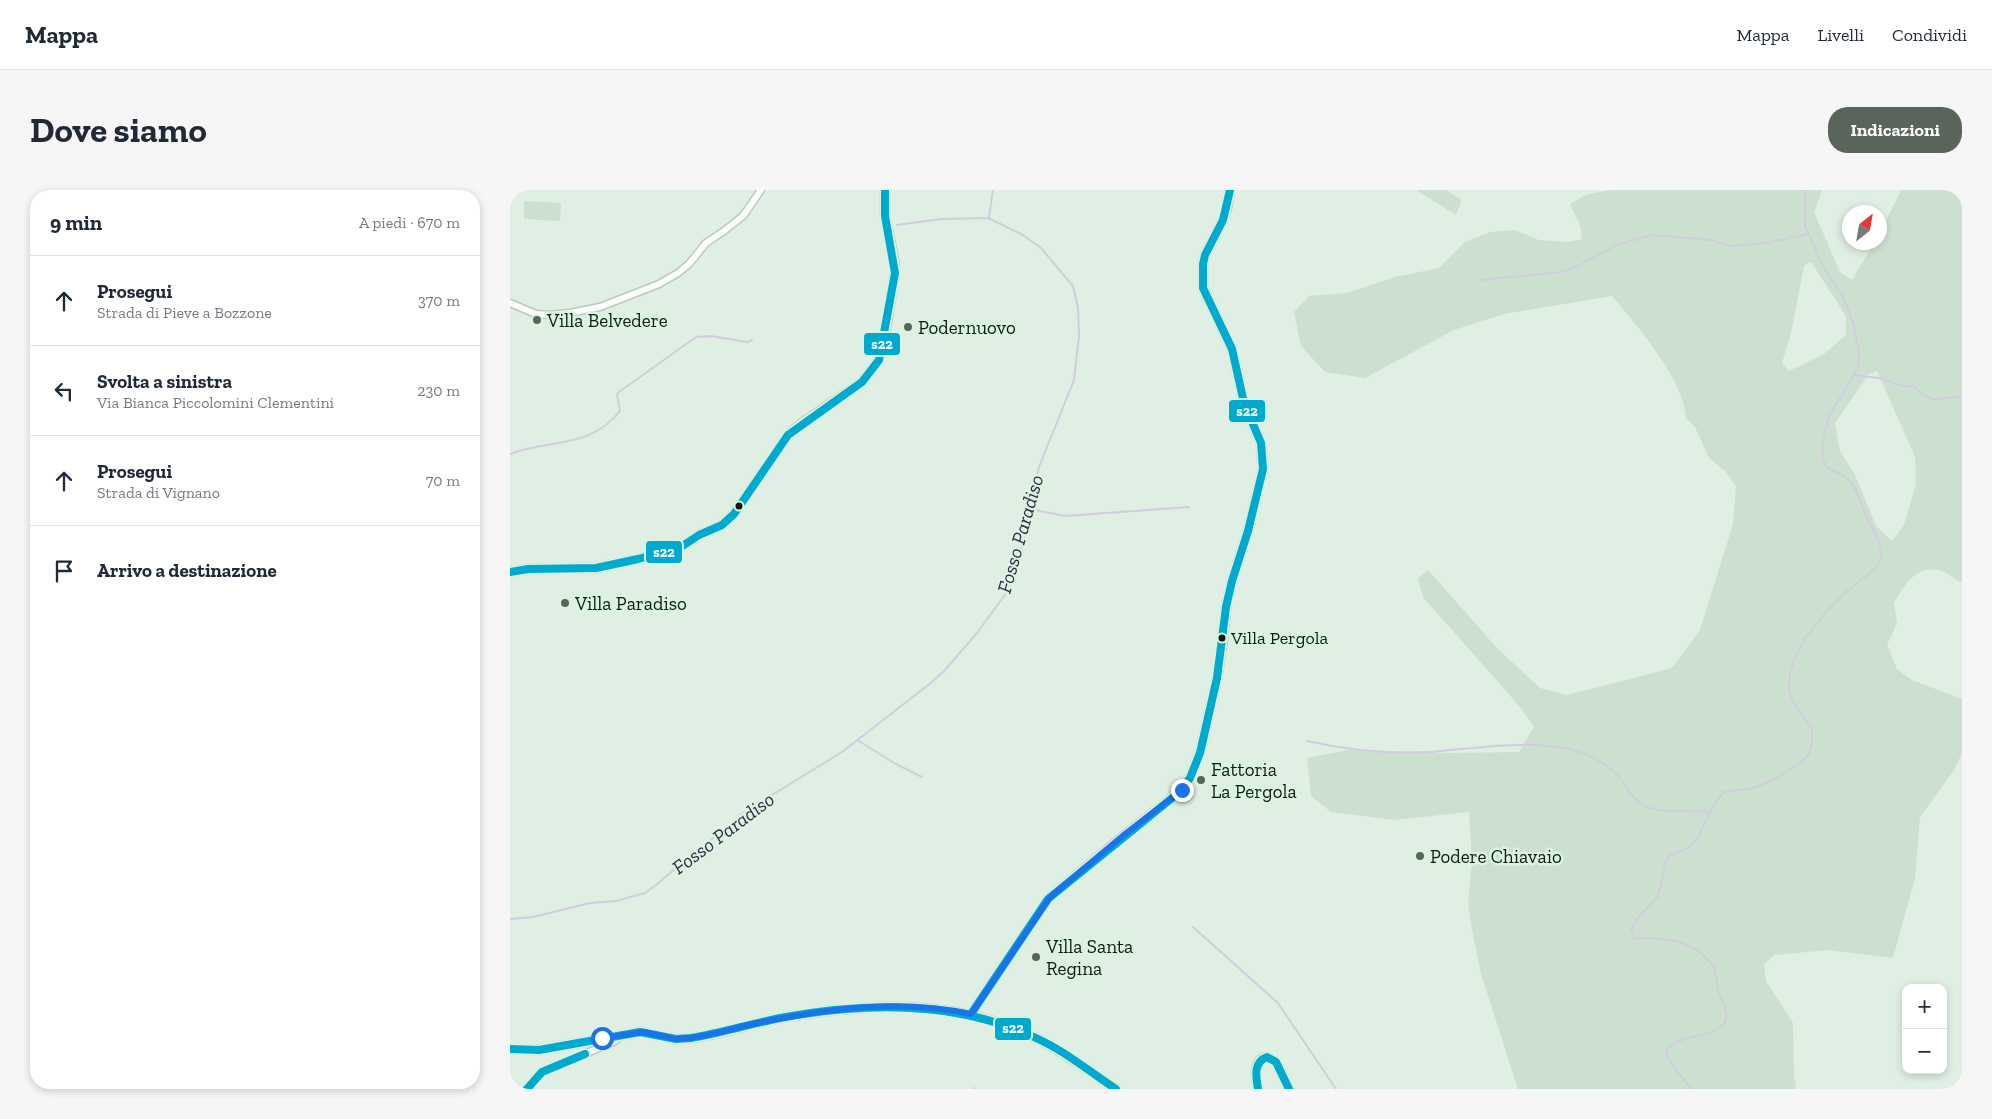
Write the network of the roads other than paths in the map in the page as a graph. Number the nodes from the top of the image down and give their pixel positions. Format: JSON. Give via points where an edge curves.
{"nodes":[{"id":1,"x":761,"y":190,"type":"edge"},
{"id":2,"x":885,"y":190,"type":"edge"},
{"id":3,"x":1230,"y":190,"type":"edge"},
{"id":4,"x":510,"y":303,"type":"edge"},
{"id":5,"x":510,"y":572,"type":"edge"},
{"id":6,"x":971,"y":1014,"type":"junction"},
{"id":7,"x":620,"y":1035,"type":"junction"},
{"id":8,"x":510,"y":1049,"type":"edge"},
{"id":9,"x":527,"y":1089,"type":"edge"},
{"id":10,"x":1116,"y":1089,"type":"edge"},
{"id":11,"x":1258,"y":1089,"type":"edge"},
{"id":12,"x":1289,"y":1089,"type":"edge"}],
"edges":[{"from":1,"to":4,"type":"street","via":[[743,216],[706,243],[678,273],[659,284],[600,307],[570,313],[536,314]]},
{"from":2,"to":5,"type":"street","via":[[885,221],[895,273],[884,346],[878,360],[858,384],[788,435],[731,517],[680,547],[638,559],[596,568]]},
{"from":3,"to":6,"type":"street","via":[[1228,208],[1205,255],[1203,288],[1232,349],[1244,403],[1262,443],[1263,469],[1226,607],[1224,640],[1210,716],[1195,767],[1182,790],[1048,899]]},
{"from":6,"to":7,"type":"street","via":[[902,1006],[849,1008],[780,1018],[691,1038],[672,1038],[646,1032]]},
{"from":6,"to":10,"type":"street","via":[[1035,1037]]},
{"from":7,"to":8,"type":"street","via":[[539,1050]]},
{"from":7,"to":9,"type":"street","via":[[615,1041],[542,1072]]},
{"from":11,"to":12,"type":"street","via":[[1256,1069],[1266,1057],[1276,1062]]}]}
